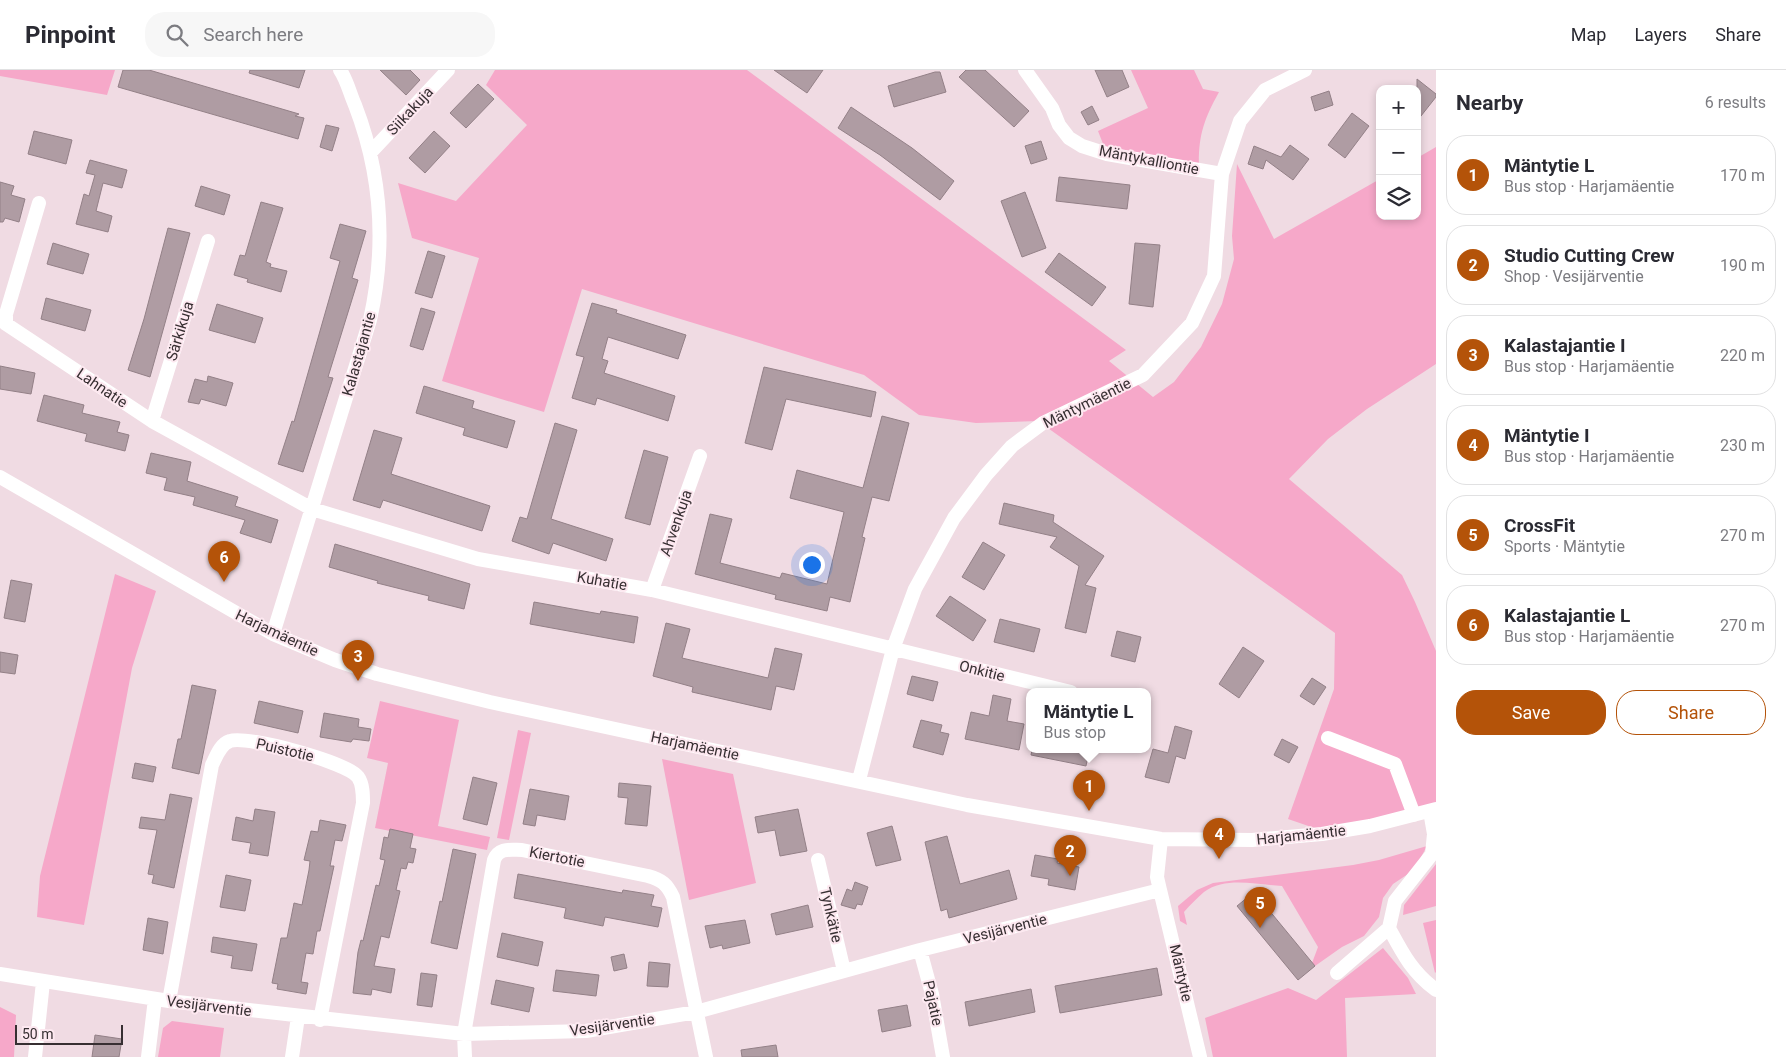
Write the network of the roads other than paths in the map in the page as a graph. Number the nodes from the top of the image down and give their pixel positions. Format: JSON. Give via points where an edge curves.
{"nodes":[{"id":1,"x":340,"y":70,"type":"edge"},
{"id":2,"x":448,"y":70,"type":"edge"},
{"id":3,"x":1025,"y":70,"type":"edge"},
{"id":4,"x":1306,"y":70,"type":"edge"},
{"id":5,"x":371,"y":152,"type":"junction"},
{"id":6,"x":1222,"y":174,"type":"junction"},
{"id":7,"x":39,"y":203,"type":"dead end"},
{"id":8,"x":208,"y":241,"type":"dead end"},
{"id":9,"x":152,"y":421,"type":"junction"},
{"id":10,"x":700,"y":456,"type":"dead end"},
{"id":11,"x":0,"y":477,"type":"edge"},
{"id":12,"x":312,"y":509,"type":"junction"},
{"id":13,"x":652,"y":590,"type":"junction"},
{"id":14,"x":273,"y":634,"type":"junction"},
{"id":15,"x":893,"y":649,"type":"junction"},
{"id":16,"x":1054,"y":688,"type":"edge"},
{"id":17,"x":1328,"y":738,"type":"dead end"},
{"id":18,"x":858,"y":780,"type":"junction"},
{"id":19,"x":1433,"y":810,"type":"edge"},
{"id":20,"x":1414,"y":815,"type":"junction"},
{"id":21,"x":1161,"y":839,"type":"junction"},
{"id":22,"x":818,"y":860,"type":"dead end"},
{"id":23,"x":1160,"y":890,"type":"junction"},
{"id":24,"x":1389,"y":928,"type":"junction"},
{"id":25,"x":920,"y":950,"type":"junction"},
{"id":26,"x":844,"y":970,"type":"junction"},
{"id":27,"x":1337,"y":973,"type":"dead end"},
{"id":28,"x":0,"y":974,"type":"edge"},
{"id":29,"x":43,"y":982,"type":"junction"},
{"id":30,"x":1436,"y":990,"type":"edge"},
{"id":31,"x":155,"y":999,"type":"junction"},
{"id":32,"x":169,"y":1001,"type":"junction"},
{"id":33,"x":696,"y":1012,"type":"junction"},
{"id":34,"x":298,"y":1017,"type":"junction"},
{"id":35,"x":320,"y":1020,"type":"junction"},
{"id":36,"x":464,"y":1034,"type":"junction"},
{"id":37,"x":35,"y":1057,"type":"edge"},
{"id":38,"x":148,"y":1057,"type":"edge"},
{"id":39,"x":292,"y":1057,"type":"edge"},
{"id":40,"x":465,"y":1057,"type":"edge"},
{"id":41,"x":706,"y":1057,"type":"edge"},
{"id":42,"x":943,"y":1057,"type":"edge"},
{"id":43,"x":1200,"y":1057,"type":"edge"}],
"edges":[{"from":1,"to":5,"type":"street","name":"Kalastajantie"},
{"from":2,"to":5,"type":"street","name":"Siikakuja"},
{"from":3,"to":6,"type":"street","name":"Mäntykalliontie","via":[[1069,138],[1082,146],[1107,154]]},
{"from":4,"to":6,"type":"street","name":"Mäntymäentie","via":[[1265,90],[1244,115]]},
{"from":5,"to":12,"type":"street","name":"Kalastajantie","via":[[381,234],[378,285]]},
{"from":6,"to":15,"type":"street","name":"Mäntymäentie","via":[[1214,276],[1192,323],[1143,375],[1043,423],[1012,446],[954,518],[915,589]]},
{"from":7,"to":9,"type":"street","name":"Lahnatie","via":[[6,314],[6,324]]},
{"from":8,"to":9,"type":"street","name":"Särkikuja"},
{"from":9,"to":12,"type":"street","name":"Lahnatie"},
{"from":10,"to":13,"type":"street","name":"Ahvenkuja"},
{"from":11,"to":14,"type":"street","name":"Harjamäentie"},
{"from":12,"to":13,"type":"street","name":"Kuhatie","via":[[478,559]]},
{"from":12,"to":14,"type":"street","name":"Kalastajantie"},
{"from":13,"to":15,"type":"street","name":"Kuhatie"},
{"from":14,"to":18,"type":"street","name":"Harjamäentie","via":[[377,674],[490,702]]},
{"from":15,"to":16,"type":"street","name":"Onkitie"},
{"from":15,"to":18,"type":"street","name":"Mäntymäentie"},
{"from":17,"to":20,"type":"street","via":[[1395,764]]},
{"from":18,"to":21,"type":"street","name":"Harjamäentie","via":[[967,805]]},
{"from":19,"to":20,"type":"street","name":"Harjamäentie"},
{"from":19,"to":24,"type":"street","via":[[1432,854],[1395,901]]},
{"from":20,"to":21,"type":"street","name":"Harjamäentie","via":[[1322,834],[1252,840]]},
{"from":21,"to":23,"type":"street","via":[[1157,877]]},
{"from":22,"to":26,"type":"street","name":"Tynkätie"},
{"from":23,"to":25,"type":"street","name":"Vesijärventie"},
{"from":23,"to":43,"type":"street","name":"Mäntytie"},
{"from":24,"to":27,"type":"street"},
{"from":24,"to":30,"type":"street","via":[[1408,963]]},
{"from":25,"to":26,"type":"street","name":"Vesijärventie"},
{"from":25,"to":42,"type":"street","name":"Pajatie"},
{"from":26,"to":33,"type":"street","name":"Vesijärventie"},
{"from":28,"to":29,"type":"street","name":"Vesijärventie"},
{"from":29,"to":31,"type":"street","name":"Vesijärventie"},
{"from":29,"to":37,"type":"street"},
{"from":31,"to":32,"type":"street","name":"Vesijärventie"},
{"from":31,"to":38,"type":"street"},
{"from":32,"to":34,"type":"street","name":"Vesijärventie"},
{"from":32,"to":35,"type":"street","name":"Puistotie","via":[[212,765],[220,748],[230,741],[250,741],[332,761],[358,777],[363,791]]},
{"from":33,"to":36,"type":"street","name":"Vesijärventie","via":[[586,1031]]},
{"from":33,"to":36,"type":"street","name":"Kiertotie","via":[[672,897],[660,879],[522,850],[504,850],[496,854],[494,860]]},
{"from":33,"to":41,"type":"street"},
{"from":34,"to":35,"type":"street","name":"Vesijärventie"},
{"from":34,"to":39,"type":"street"},
{"from":35,"to":36,"type":"street","name":"Vesijärventie"},
{"from":36,"to":40,"type":"street"}]}
